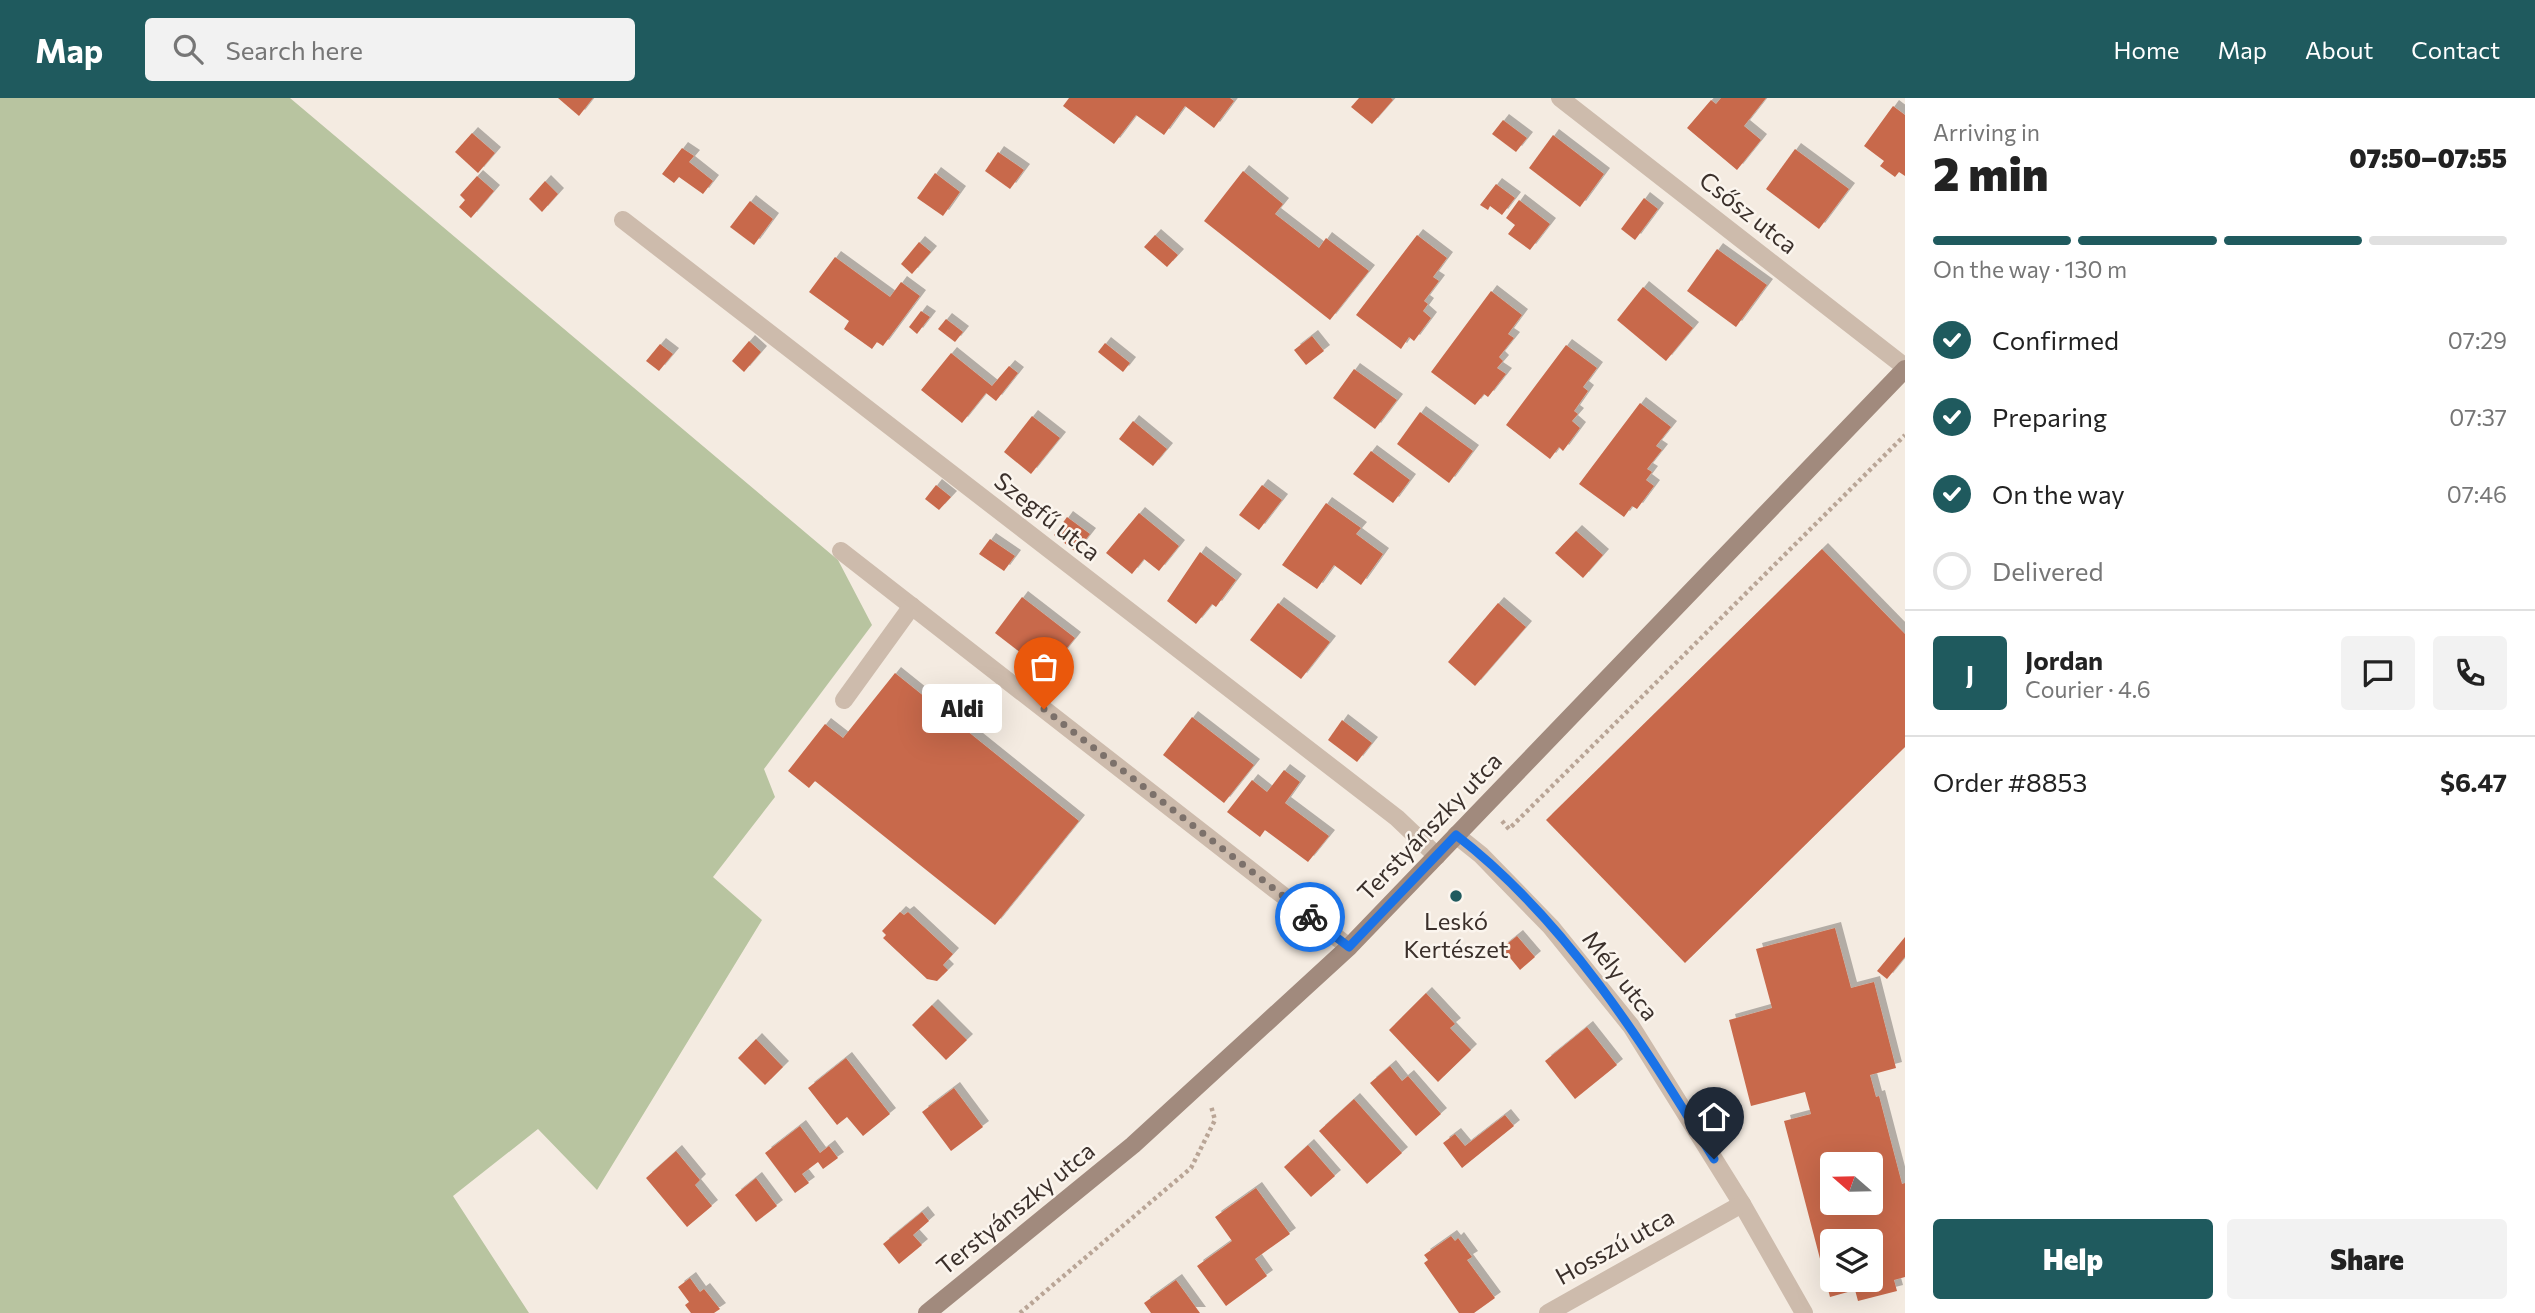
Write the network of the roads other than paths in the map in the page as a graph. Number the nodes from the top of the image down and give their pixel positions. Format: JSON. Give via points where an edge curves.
{"nodes":[{"id":1,"x":1560,"y":98,"type":"edge"},
{"id":2,"x":623,"y":220,"type":"dead end"},
{"id":3,"x":1905,"y":368,"type":"edge"},
{"id":4,"x":841,"y":551,"type":"dead end"},
{"id":5,"x":912,"y":606,"type":"junction"},
{"id":6,"x":844,"y":699,"type":"dead end"},
{"id":7,"x":1456,"y":835,"type":"junction"},
{"id":8,"x":1437,"y":856,"type":"junction"},
{"id":9,"x":1349,"y":947,"type":"junction"},
{"id":10,"x":1742,"y":1204,"type":"junction"},
{"id":11,"x":926,"y":1313,"type":"edge"},
{"id":12,"x":1548,"y":1313,"type":"edge"},
{"id":13,"x":1804,"y":1313,"type":"edge"}],
"edges":[{"from":1,"to":3,"type":"street","name":"Csősz utca"},
{"from":2,"to":8,"type":"street","name":"Szegfű utca","via":[[1397,818]]},
{"from":3,"to":7,"type":"main road","name":"Terstyánszky utca"},
{"from":4,"to":5,"type":"street"},
{"from":5,"to":6,"type":"street"},
{"from":5,"to":9,"type":"street"},
{"from":7,"to":8,"type":"main road","name":"Terstyánszky utca"},
{"from":7,"to":10,"type":"street","name":"Mély utca","via":[[1551,927],[1631,1026]]},
{"from":8,"to":9,"type":"main road","name":"Terstyánszky utca"},
{"from":9,"to":11,"type":"main road","name":"Terstyánszky utca","via":[[1124,1153]]},
{"from":10,"to":12,"type":"street","name":"Hosszú utca"},
{"from":10,"to":13,"type":"street","name":"Mély utca"}]}
